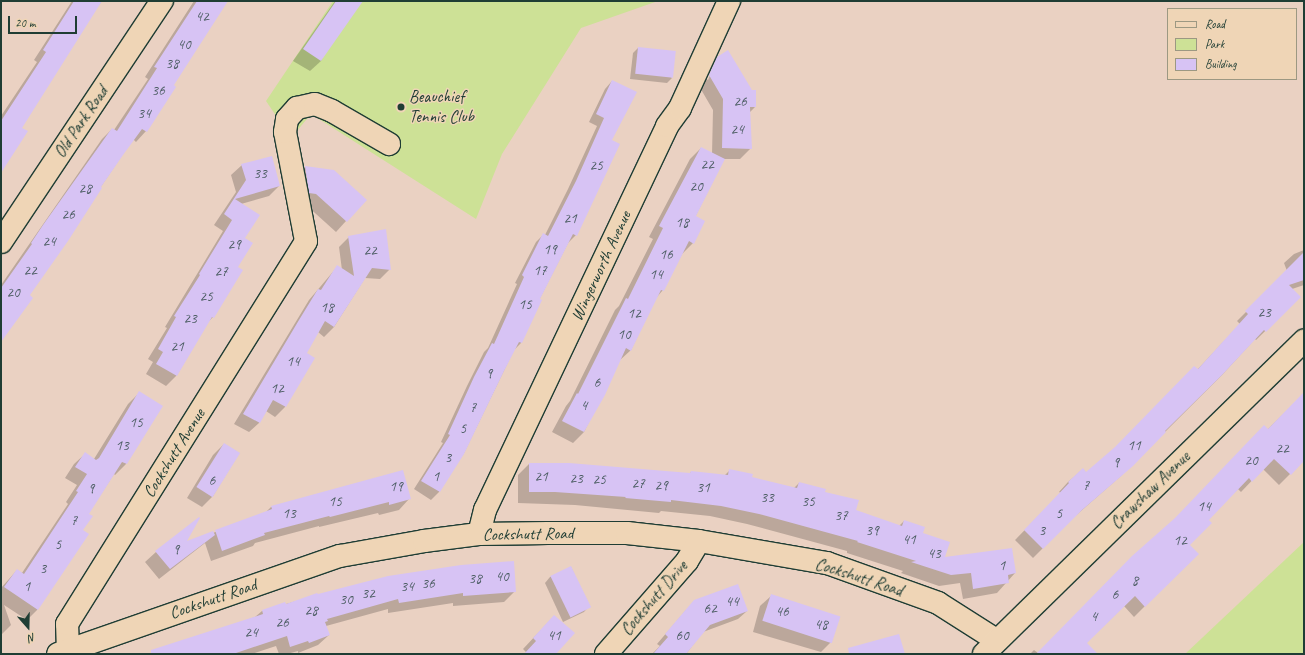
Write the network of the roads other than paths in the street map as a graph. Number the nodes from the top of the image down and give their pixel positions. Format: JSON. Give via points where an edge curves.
{"nodes":[{"id":1,"x":162,"y":1,"type":"edge"},
{"id":2,"x":729,"y":1,"type":"edge"},
{"id":3,"x":390,"y":144,"type":"dead end"},
{"id":4,"x":1,"y":242,"type":"edge"},
{"id":5,"x":1304,"y":341,"type":"edge"},
{"id":6,"x":479,"y":534,"type":"junction"},
{"id":7,"x":699,"y":540,"type":"junction"},
{"id":8,"x":990,"y":647,"type":"edge"},
{"id":9,"x":63,"y":652,"type":"edge"},
{"id":10,"x":606,"y":654,"type":"edge"}],
"edges":[{"from":1,"to":4,"type":"street","name":"Old Park Road"},
{"from":2,"to":6,"type":"street","name":"Wingerworth Avenue","via":[[680,108],[667,126],[485,510]]},
{"from":3,"to":9,"type":"street","name":"Cockshutt Avenue","via":[[315,104],[297,108],[287,119],[285,132],[306,240],[67,624]]},
{"from":5,"to":8,"type":"street","name":"Crawshaw Avenue"},
{"from":6,"to":7,"type":"street","name":"Cockshutt Road","via":[[627,533]]},
{"from":6,"to":9,"type":"street","name":"Cockshutt Road","via":[[340,556]]},
{"from":7,"to":8,"type":"street","name":"Cockshutt Road","via":[[827,563],[938,603]]},
{"from":7,"to":10,"type":"street","name":"Cockshutt Drive","via":[[687,561]]}]}
